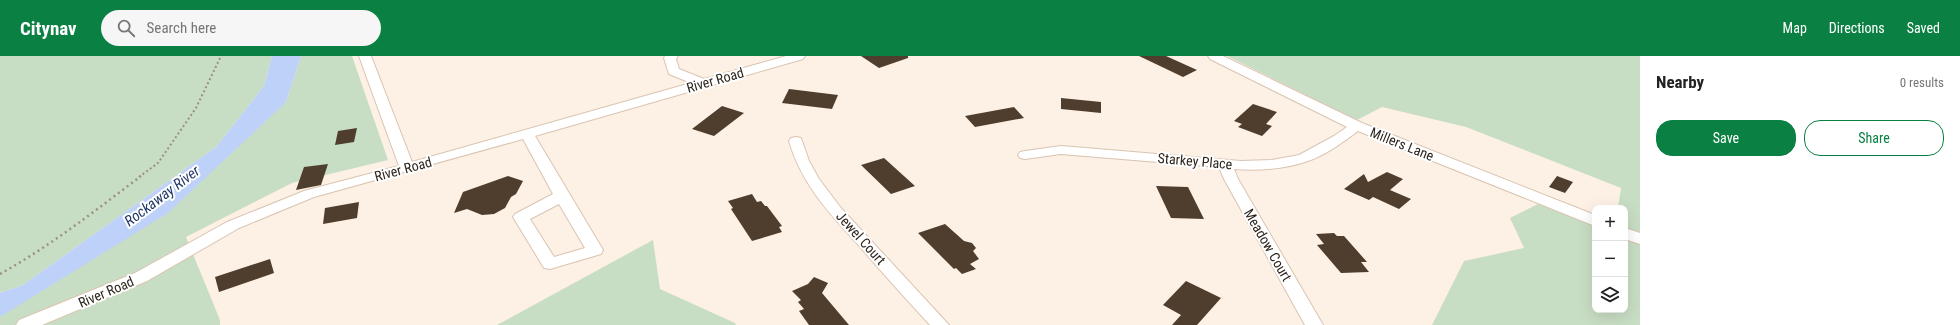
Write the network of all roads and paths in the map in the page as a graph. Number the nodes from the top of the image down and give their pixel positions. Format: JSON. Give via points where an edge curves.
{"nodes":[{"id":1,"x":221,"y":56,"type":"edge"},
{"id":2,"x":365,"y":56,"type":"edge"},
{"id":3,"x":672,"y":56,"type":"edge"},
{"id":4,"x":799,"y":56,"type":"edge"},
{"id":5,"x":1214,"y":56,"type":"edge"},
{"id":6,"x":704,"y":84,"type":"junction"},
{"id":7,"x":1357,"y":126,"type":"junction"},
{"id":8,"x":527,"y":134,"type":"junction"},
{"id":9,"x":796,"y":141,"type":"dead end"},
{"id":10,"x":1025,"y":155,"type":"dead end"},
{"id":11,"x":1225,"y":164,"type":"junction"},
{"id":12,"x":407,"y":168,"type":"junction"},
{"id":13,"x":562,"y":196,"type":"junction"},
{"id":14,"x":1592,"y":220,"type":"edge"},
{"id":15,"x":1628,"y":234,"type":"edge"},
{"id":16,"x":1640,"y":239,"type":"edge"},
{"id":17,"x":0,"y":274,"type":"edge"},
{"id":18,"x":25,"y":325,"type":"edge"},
{"id":19,"x":940,"y":325,"type":"edge"},
{"id":20,"x":1314,"y":325,"type":"edge"}],
"edges":[{"from":1,"to":17,"type":"path","via":[[196,108],[158,163],[90,215],[27,259]]},
{"from":2,"to":12,"type":"street"},
{"from":3,"to":6,"type":"street","via":[[670,58],[673,71]]},
{"from":4,"to":6,"type":"street","name":"River Road"},
{"from":5,"to":7,"type":"street","name":"Millers Lane"},
{"from":6,"to":8,"type":"street","name":"River Road"},
{"from":7,"to":11,"type":"street","name":"Starkey Place","via":[[1340,139],[1296,160],[1272,164]]},
{"from":7,"to":14,"type":"street","name":"Millers Lane"},
{"from":8,"to":12,"type":"street","name":"River Road"},
{"from":8,"to":13,"type":"street"},
{"from":9,"to":19,"type":"street","name":"Jewel Court","via":[[802,161],[812,180],[836,211]]},
{"from":10,"to":11,"type":"street","name":"Starkey Place","via":[[1061,150]]},
{"from":11,"to":20,"type":"street","name":"Meadow Court","via":[[1231,179]]},
{"from":12,"to":18,"type":"street","name":"River Road","via":[[309,194],[255,215],[212,236],[141,277]]},
{"from":13,"to":13,"type":"street","via":[[595,250],[550,264],[522,217]]},
{"from":15,"to":16,"type":"street"}]}
